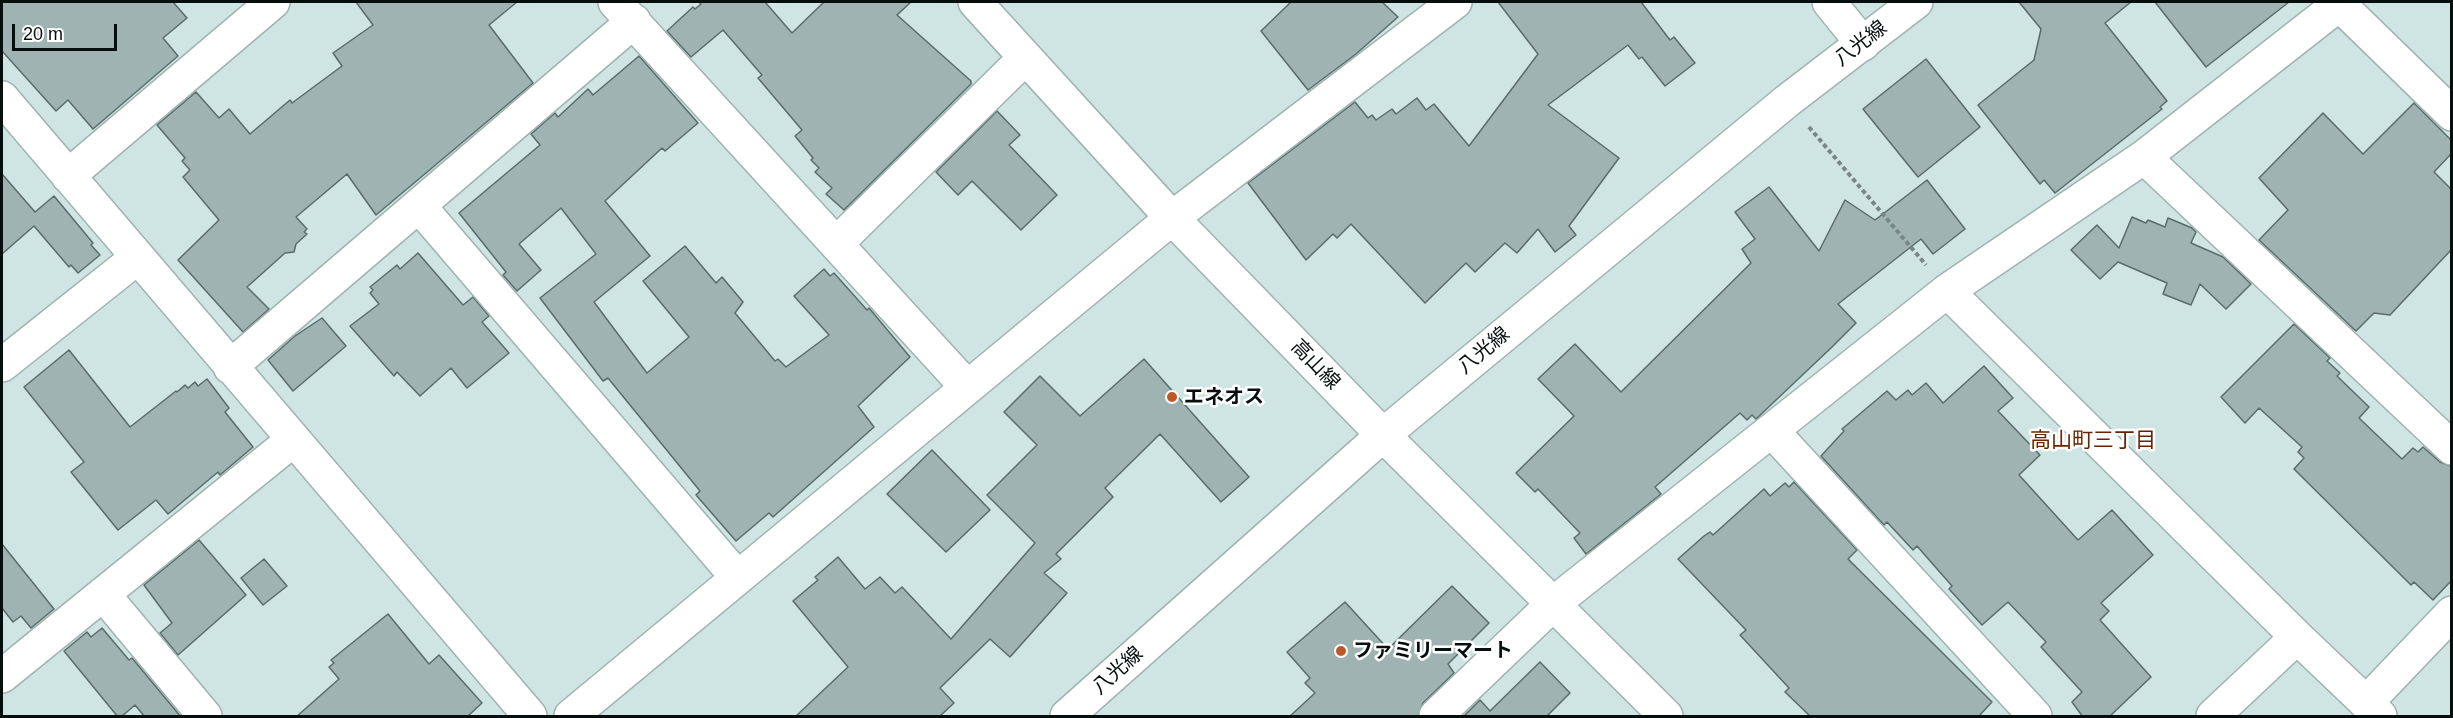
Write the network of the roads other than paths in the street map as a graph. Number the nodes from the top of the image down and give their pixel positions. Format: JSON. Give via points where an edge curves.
{"nodes":[{"id":1,"x":975,"y":2,"type":"edge"},
{"id":2,"x":1829,"y":2,"type":"edge"},
{"id":3,"x":1916,"y":2,"type":"edge"},
{"id":4,"x":2340,"y":3,"type":"edge"},
{"id":5,"x":259,"y":6,"type":"edge"},
{"id":6,"x":1437,"y":6,"type":"edge"},
{"id":7,"x":625,"y":11,"type":"edge"},
{"id":8,"x":1863,"y":44,"type":"junction"},
{"id":9,"x":1025,"y":58,"type":"junction"},
{"id":10,"x":2,"y":98,"type":"edge"},
{"id":11,"x":2451,"y":114,"type":"edge"},
{"id":12,"x":2144,"y":157,"type":"junction"},
{"id":13,"x":68,"y":176,"type":"junction"},
{"id":14,"x":419,"y":206,"type":"junction"},
{"id":15,"x":1173,"y":218,"type":"junction"},
{"id":16,"x":836,"y":244,"type":"junction"},
{"id":17,"x":138,"y":257,"type":"junction"},
{"id":18,"x":1947,"y":291,"type":"junction"},
{"id":19,"x":2,"y":365,"type":"edge"},
{"id":20,"x":230,"y":367,"type":"junction"},
{"id":21,"x":967,"y":387,"type":"junction"},
{"id":22,"x":1772,"y":431,"type":"junction"},
{"id":23,"x":1383,"y":435,"type":"junction"},
{"id":24,"x":293,"y":440,"type":"junction"},
{"id":25,"x":2451,"y":448,"type":"edge"},
{"id":26,"x":737,"y":577,"type":"junction"},
{"id":27,"x":103,"y":594,"type":"junction"},
{"id":28,"x":1554,"y":603,"type":"junction"},
{"id":29,"x":2451,"y":613,"type":"edge"},
{"id":30,"x":2297,"y":638,"type":"junction"},
{"id":31,"x":2,"y":676,"type":"edge"},
{"id":32,"x":2373,"y":710,"type":"edge"},
{"id":33,"x":205,"y":717,"type":"edge"},
{"id":34,"x":530,"y":717,"type":"edge"},
{"id":35,"x":571,"y":717,"type":"edge"},
{"id":36,"x":1067,"y":717,"type":"edge"},
{"id":37,"x":1436,"y":717,"type":"edge"},
{"id":38,"x":1666,"y":717,"type":"edge"},
{"id":39,"x":2035,"y":717,"type":"edge"},
{"id":40,"x":2213,"y":717,"type":"edge"}],
"edges":[{"from":1,"to":9,"type":"street","name":"高山線"},
{"from":2,"to":8,"type":"street"},
{"from":3,"to":8,"type":"street","name":"八光線"},
{"from":4,"to":11,"type":"street"},
{"from":4,"to":12,"type":"street"},
{"from":5,"to":13,"type":"street"},
{"from":6,"to":15,"type":"street"},
{"from":7,"to":14,"type":"street"},
{"from":7,"to":16,"type":"street"},
{"from":8,"to":23,"type":"street","name":"八光線","via":[[1787,101]]},
{"from":9,"to":15,"type":"street","name":"高山線"},
{"from":9,"to":16,"type":"street"},
{"from":10,"to":13,"type":"street"},
{"from":12,"to":18,"type":"street"},
{"from":12,"to":25,"type":"street"},
{"from":13,"to":17,"type":"street"},
{"from":14,"to":20,"type":"street"},
{"from":14,"to":26,"type":"street"},
{"from":15,"to":21,"type":"street"},
{"from":15,"to":23,"type":"street","name":"高山線"},
{"from":16,"to":21,"type":"street"},
{"from":17,"to":19,"type":"street"},
{"from":17,"to":20,"type":"street"},
{"from":18,"to":22,"type":"street"},
{"from":18,"to":30,"type":"street"},
{"from":20,"to":24,"type":"street"},
{"from":21,"to":26,"type":"street"},
{"from":22,"to":28,"type":"street"},
{"from":22,"to":39,"type":"street"},
{"from":23,"to":28,"type":"street","name":"高山線"},
{"from":23,"to":36,"type":"street","name":"八光線"},
{"from":24,"to":27,"type":"street"},
{"from":24,"to":34,"type":"street"},
{"from":26,"to":35,"type":"street"},
{"from":27,"to":31,"type":"street"},
{"from":27,"to":33,"type":"street"},
{"from":28,"to":37,"type":"street"},
{"from":28,"to":38,"type":"street","name":"高山線"},
{"from":29,"to":32,"type":"street"},
{"from":30,"to":32,"type":"street"},
{"from":30,"to":40,"type":"street"}]}
